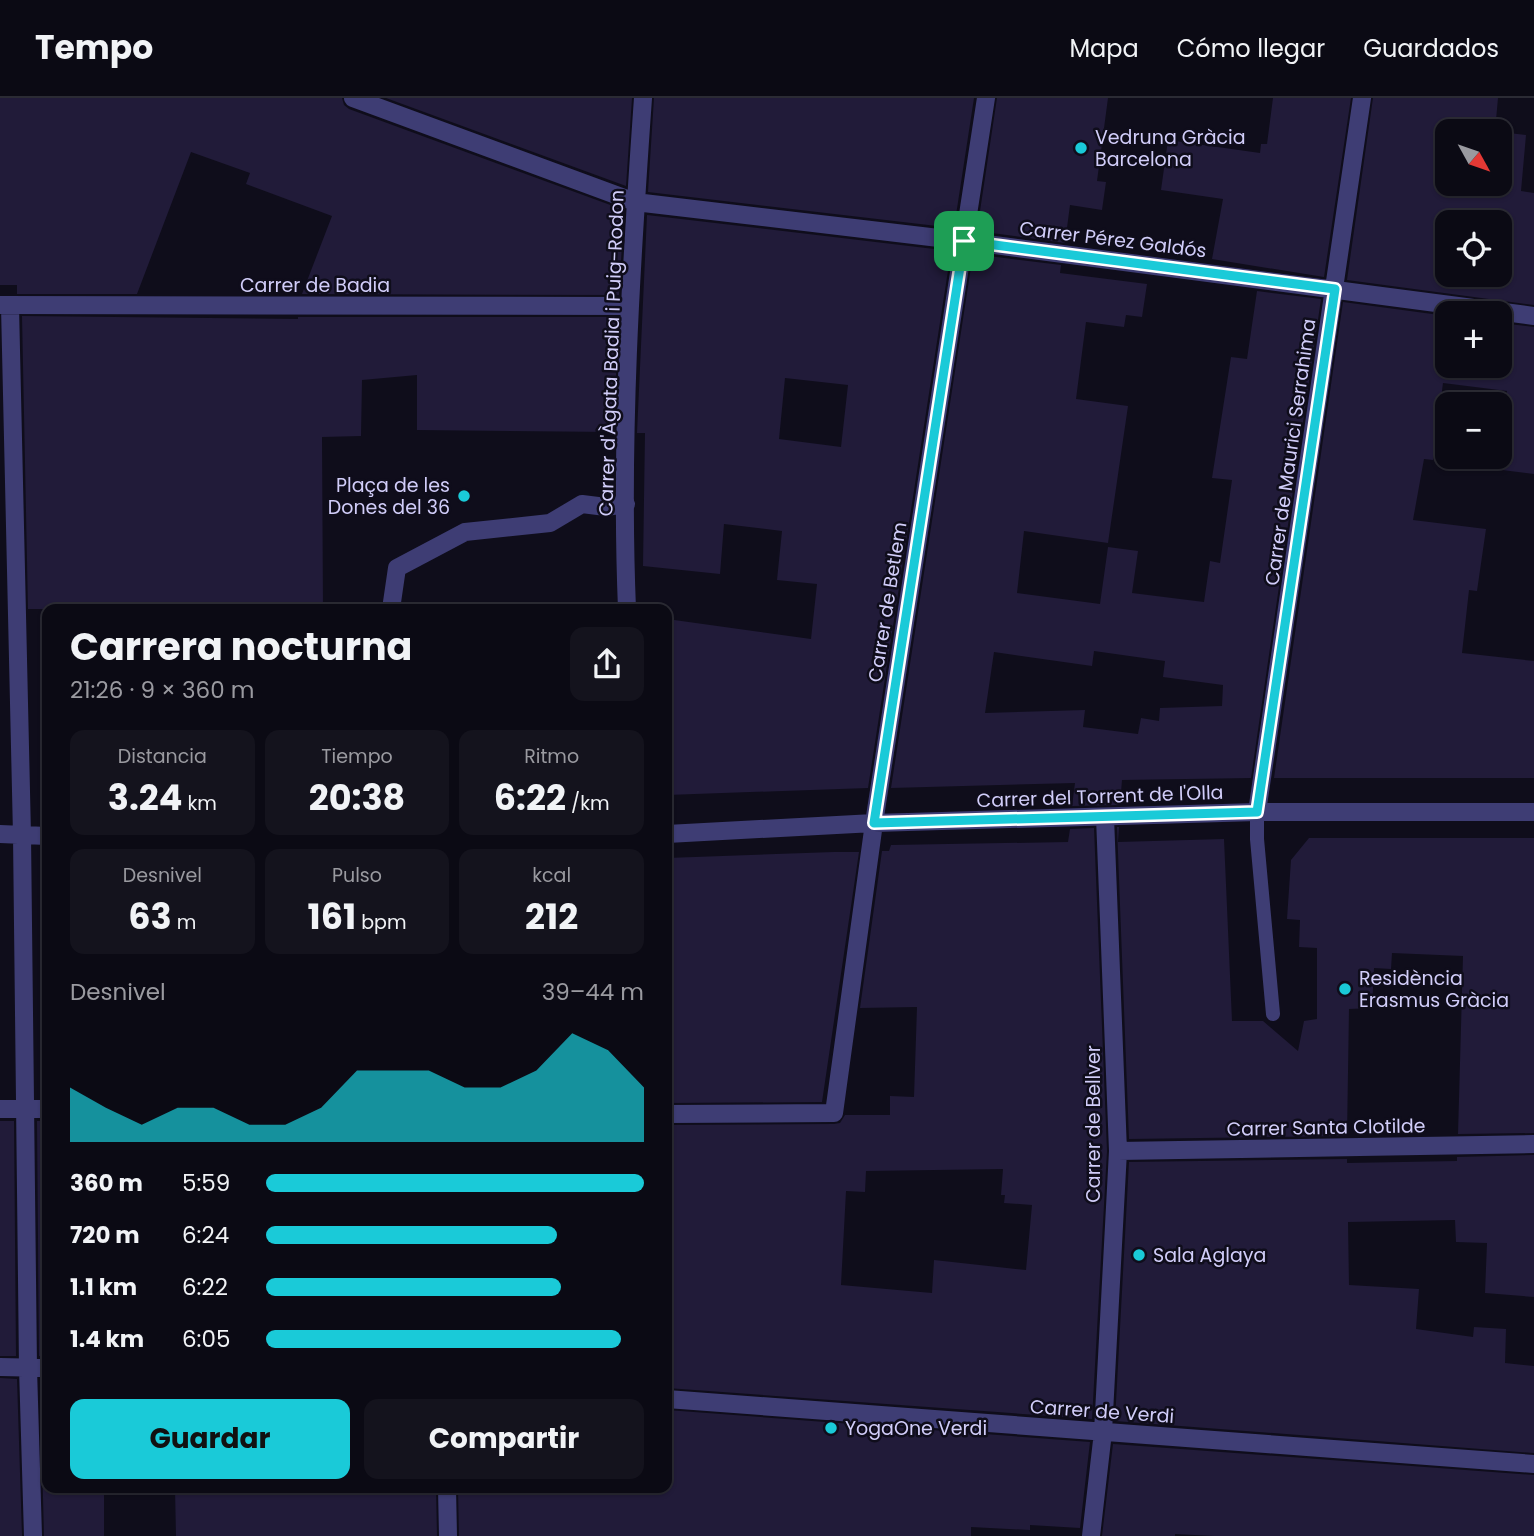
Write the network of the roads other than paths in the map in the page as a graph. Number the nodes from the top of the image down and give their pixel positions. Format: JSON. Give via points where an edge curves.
{"nodes":[{"id":1,"x":352,"y":98,"type":"edge"},
{"id":2,"x":643,"y":98,"type":"edge"},
{"id":3,"x":986,"y":98,"type":"edge"},
{"id":4,"x":1362,"y":98,"type":"edge"},
{"id":5,"x":635,"y":202,"type":"junction"},
{"id":6,"x":964,"y":241,"type":"junction"},
{"id":7,"x":1335,"y":289,"type":"junction"},
{"id":8,"x":5,"y":305,"type":"edge"},
{"id":9,"x":630,"y":306,"type":"junction"},
{"id":10,"x":1534,"y":316,"type":"edge"},
{"id":11,"x":626,"y":504,"type":"junction"},
{"id":12,"x":392,"y":604,"type":"edge"},
{"id":13,"x":627,"y":604,"type":"edge"},
{"id":14,"x":1257,"y":812,"type":"junction"},
{"id":15,"x":1534,"y":812,"type":"edge"},
{"id":16,"x":1105,"y":817,"type":"junction"},
{"id":17,"x":874,"y":823,"type":"junction"},
{"id":18,"x":0,"y":834,"type":"edge"},
{"id":19,"x":672,"y":834,"type":"edge"},
{"id":20,"x":22,"y":835,"type":"junction"},
{"id":21,"x":42,"y":836,"type":"edge"},
{"id":22,"x":1273,"y":1014,"type":"dead end"},
{"id":23,"x":24,"y":1108,"type":"junction"},
{"id":24,"x":0,"y":1109,"type":"edge"},
{"id":25,"x":42,"y":1109,"type":"edge"},
{"id":26,"x":672,"y":1114,"type":"edge"},
{"id":27,"x":1534,"y":1144,"type":"edge"},
{"id":28,"x":1118,"y":1151,"type":"junction"},
{"id":29,"x":0,"y":1367,"type":"edge"},
{"id":30,"x":28,"y":1367,"type":"junction"},
{"id":31,"x":42,"y":1368,"type":"edge"},
{"id":32,"x":672,"y":1399,"type":"edge"},
{"id":33,"x":1103,"y":1432,"type":"junction"},
{"id":34,"x":1534,"y":1464,"type":"edge"},
{"id":35,"x":447,"y":1493,"type":"edge"},
{"id":36,"x":33,"y":1536,"type":"edge"},
{"id":37,"x":448,"y":1536,"type":"edge"},
{"id":38,"x":1091,"y":1536,"type":"edge"}],
"edges":[{"from":1,"to":5,"type":"street","name":"Carrer Pérez Galdós"},
{"from":2,"to":5,"type":"street","name":"Carrer d'Àgata Badia i Puig-Rodon"},
{"from":3,"to":6,"type":"street","name":"Carrer de Betlem"},
{"from":4,"to":7,"type":"street","name":"Carrer de Maurici Serrahima"},
{"from":5,"to":6,"type":"street","name":"Carrer Pérez Galdós"},
{"from":5,"to":9,"type":"street","name":"Carrer d'Àgata Badia i Puig-Rodon"},
{"from":6,"to":7,"type":"street","name":"Carrer Pérez Galdós"},
{"from":6,"to":17,"type":"street","name":"Carrer de Betlem"},
{"from":7,"to":10,"type":"street","name":"Carrer Pérez Galdós"},
{"from":7,"to":14,"type":"street","name":"Carrer de Maurici Serrahima"},
{"from":8,"to":9,"type":"street","name":"Carrer de Badia"},
{"from":8,"to":20,"type":"street"},
{"from":9,"to":11,"type":"street","name":"Carrer d'Àgata Badia i Puig-Rodon"},
{"from":11,"to":12,"type":"street","via":[[582,505],[550,523],[465,532],[397,568]]},
{"from":11,"to":13,"type":"street","name":"Carrer d'Àgata Badia i Puig-Rodon"},
{"from":14,"to":15,"type":"street","name":"Carrer del Torrent de l'Olla"},
{"from":14,"to":16,"type":"street","name":"Carrer del Torrent de l'Olla"},
{"from":14,"to":22,"type":"lane"},
{"from":16,"to":17,"type":"street","name":"Carrer del Torrent de l'Olla"},
{"from":16,"to":28,"type":"street","name":"Carrer de Bellver"},
{"from":17,"to":19,"type":"street","name":"Carrer del Torrent de l'Olla"},
{"from":17,"to":26,"type":"street","name":"Carrer de Betlem","via":[[834,1113]]},
{"from":18,"to":20,"type":"street"},
{"from":20,"to":21,"type":"street"},
{"from":20,"to":23,"type":"street"},
{"from":23,"to":24,"type":"street"},
{"from":23,"to":25,"type":"street"},
{"from":23,"to":30,"type":"street"},
{"from":27,"to":28,"type":"street","name":"Carrer Santa Clotilde"},
{"from":28,"to":33,"type":"street","name":"Carrer de Bellver"},
{"from":29,"to":30,"type":"street"},
{"from":30,"to":31,"type":"street"},
{"from":30,"to":36,"type":"street"},
{"from":32,"to":33,"type":"street","name":"Carrer de Verdi"},
{"from":33,"to":34,"type":"street","name":"Carrer de Verdi"},
{"from":33,"to":38,"type":"street","name":"Carrer de Bellver"},
{"from":35,"to":37,"type":"street"}]}
